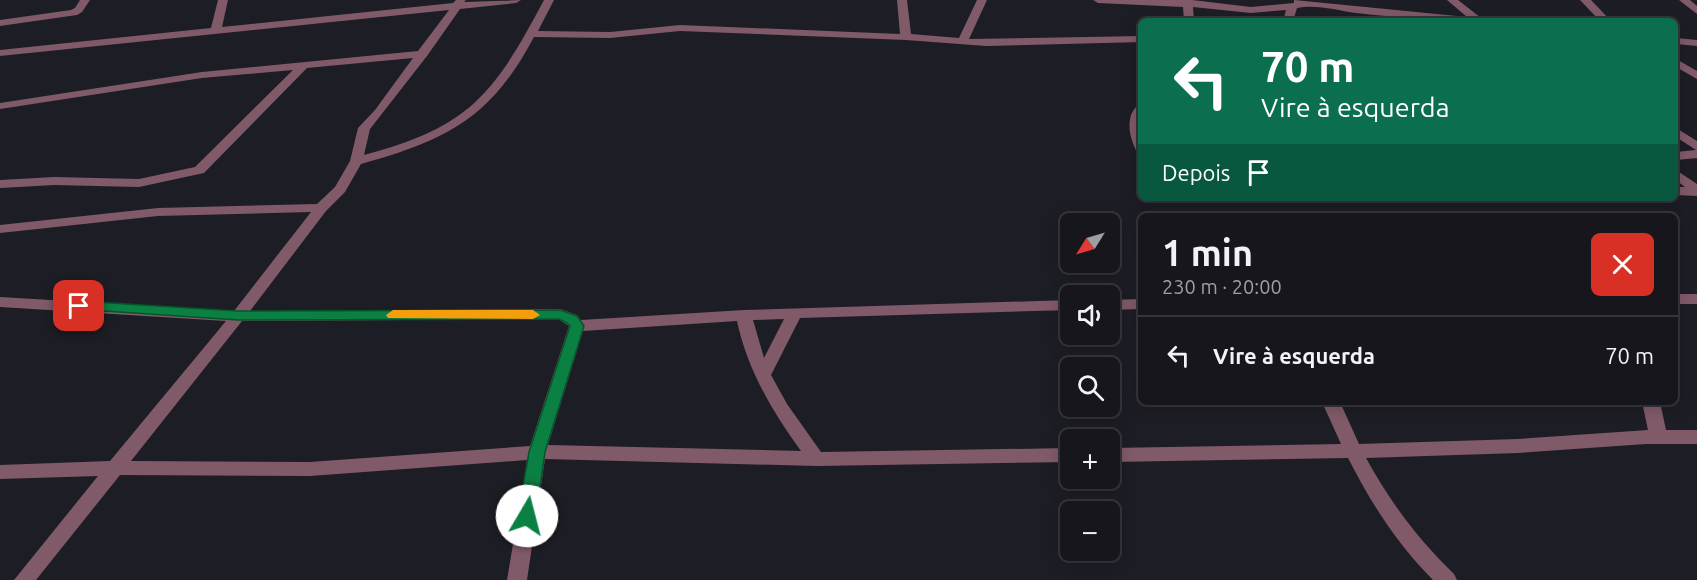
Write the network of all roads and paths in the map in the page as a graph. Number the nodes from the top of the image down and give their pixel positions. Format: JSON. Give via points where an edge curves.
{"nodes":[{"id":1,"x":85,"y":0,"type":"edge"},
{"id":2,"x":223,"y":0,"type":"edge"},
{"id":3,"x":516,"y":0,"type":"edge"},
{"id":4,"x":549,"y":0,"type":"edge"},
{"id":5,"x":902,"y":0,"type":"edge"},
{"id":6,"x":982,"y":0,"type":"edge"},
{"id":7,"x":1098,"y":0,"type":"edge"},
{"id":8,"x":1452,"y":0,"type":"edge"},
{"id":9,"x":1585,"y":0,"type":"edge"},
{"id":10,"x":1684,"y":0,"type":"edge"},
{"id":11,"x":396,"y":1,"type":"edge"},
{"id":12,"x":1187,"y":2,"type":"edge"},
{"id":13,"x":459,"y":3,"type":"edge"},
{"id":14,"x":1294,"y":3,"type":"edge"},
{"id":15,"x":412,"y":10,"type":"junction"},
{"id":16,"x":1697,"y":11,"type":"edge"},
{"id":17,"x":1190,"y":18,"type":"edge"},
{"id":18,"x":1289,"y":18,"type":"edge"},
{"id":19,"x":1450,"y":18,"type":"edge"},
{"id":20,"x":1475,"y":18,"type":"edge"},
{"id":21,"x":1603,"y":18,"type":"edge"},
{"id":22,"x":447,"y":20,"type":"junction"},
{"id":23,"x":0,"y":23,"type":"edge"},
{"id":24,"x":216,"y":30,"type":"junction"},
{"id":25,"x":531,"y":34,"type":"junction"},
{"id":26,"x":906,"y":37,"type":"junction"},
{"id":27,"x":1138,"y":39,"type":"edge"},
{"id":28,"x":1678,"y":41,"type":"edge"},
{"id":29,"x":962,"y":42,"type":"junction"},
{"id":30,"x":1697,"y":43,"type":"edge"},
{"id":31,"x":0,"y":53,"type":"edge"},
{"id":32,"x":423,"y":54,"type":"junction"},
{"id":33,"x":1678,"y":63,"type":"edge"},
{"id":34,"x":305,"y":64,"type":"junction"},
{"id":35,"x":1697,"y":76,"type":"edge"},
{"id":36,"x":0,"y":106,"type":"edge"},
{"id":37,"x":1138,"y":115,"type":"edge"},
{"id":38,"x":1678,"y":133,"type":"edge"},
{"id":39,"x":1138,"y":144,"type":"edge"},
{"id":40,"x":1697,"y":147,"type":"edge"},
{"id":41,"x":1697,"y":154,"type":"edge"},
{"id":42,"x":1678,"y":156,"type":"edge"},
{"id":43,"x":356,"y":161,"type":"junction"},
{"id":44,"x":1678,"y":176,"type":"edge"},
{"id":45,"x":0,"y":184,"type":"edge"},
{"id":46,"x":1678,"y":191,"type":"edge"},
{"id":47,"x":1697,"y":191,"type":"edge"},
{"id":48,"x":321,"y":208,"type":"junction"},
{"id":49,"x":0,"y":229,"type":"edge"},
{"id":50,"x":0,"y":303,"type":"edge"},
{"id":51,"x":1138,"y":304,"type":"edge"},
{"id":52,"x":1060,"y":305,"type":"edge"},
{"id":53,"x":1120,"y":305,"type":"edge"},
{"id":54,"x":795,"y":313,"type":"junction"},
{"id":55,"x":744,"y":315,"type":"junction"},
{"id":56,"x":238,"y":316,"type":"junction"},
{"id":57,"x":577,"y":326,"type":"junction"},
{"id":58,"x":763,"y":375,"type":"junction"},
{"id":59,"x":1331,"y":405,"type":"edge"},
{"id":60,"x":1652,"y":405,"type":"edge"},
{"id":61,"x":1658,"y":435,"type":"junction"},
{"id":62,"x":1697,"y":437,"type":"edge"},
{"id":63,"x":1353,"y":450,"type":"junction"},
{"id":64,"x":537,"y":452,"type":"junction"},
{"id":65,"x":1060,"y":455,"type":"edge"},
{"id":66,"x":1120,"y":455,"type":"edge"},
{"id":67,"x":816,"y":459,"type":"junction"},
{"id":68,"x":113,"y":468,"type":"junction"},
{"id":69,"x":0,"y":472,"type":"edge"},
{"id":70,"x":24,"y":580,"type":"edge"},
{"id":71,"x":517,"y":580,"type":"edge"},
{"id":72,"x":1447,"y":580,"type":"edge"}],
"edges":[{"from":1,"to":23,"type":"street","via":[[73,13]]},
{"from":2,"to":24,"type":"street"},
{"from":3,"to":13,"type":"street"},
{"from":4,"to":25,"type":"street"},
{"from":5,"to":26,"type":"street"},
{"from":6,"to":29,"type":"street"},
{"from":7,"to":12,"type":"street"},
{"from":8,"to":20,"type":"street"},
{"from":9,"to":21,"type":"street"},
{"from":10,"to":16,"type":"street"},
{"from":11,"to":15,"type":"street"},
{"from":12,"to":14,"type":"street","via":[[1251,10]]},
{"from":12,"to":17,"type":"street"},
{"from":13,"to":15,"type":"street"},
{"from":13,"to":22,"type":"street"},
{"from":14,"to":18,"type":"street"},
{"from":14,"to":19,"type":"street"},
{"from":15,"to":22,"type":"street"},
{"from":15,"to":24,"type":"street"},
{"from":22,"to":32,"type":"street"},
{"from":24,"to":31,"type":"street"},
{"from":25,"to":26,"type":"street","via":[[610,35],[680,28]]},
{"from":25,"to":43,"type":"street","via":[[509,70],[477,108],[417,142]]},
{"from":26,"to":29,"type":"street"},
{"from":27,"to":29,"type":"street"},
{"from":28,"to":30,"type":"street"},
{"from":32,"to":34,"type":"street"},
{"from":32,"to":43,"type":"street","via":[[364,128]]},
{"from":33,"to":35,"type":"street"},
{"from":34,"to":36,"type":"street","via":[[202,75]]},
{"from":34,"to":45,"type":"street","via":[[199,170],[140,183]]},
{"from":37,"to":39,"type":"street","via":[[1134,136]]},
{"from":38,"to":40,"type":"street"},
{"from":41,"to":42,"type":"street"},
{"from":43,"to":48,"type":"street","via":[[340,189]]},
{"from":44,"to":47,"type":"street"},
{"from":46,"to":47,"type":"street"},
{"from":48,"to":49,"type":"street","via":[[158,212]]},
{"from":48,"to":56,"type":"street"},
{"from":50,"to":56,"type":"street"},
{"from":51,"to":53,"type":"street"},
{"from":52,"to":54,"type":"street"},
{"from":54,"to":55,"type":"street"},
{"from":54,"to":58,"type":"street"},
{"from":55,"to":57,"type":"street"},
{"from":55,"to":58,"type":"street","via":[[748,342]]},
{"from":56,"to":57,"type":"street","via":[[560,314]]},
{"from":56,"to":68,"type":"street"},
{"from":57,"to":64,"type":"street"},
{"from":58,"to":67,"type":"street","via":[[775,402]]},
{"from":59,"to":63,"type":"street"},
{"from":60,"to":61,"type":"street"},
{"from":61,"to":62,"type":"street"},
{"from":61,"to":63,"type":"street","via":[[1529,446]]},
{"from":63,"to":66,"type":"street"},
{"from":63,"to":72,"type":"street","via":[[1383,505],[1412,544]]},
{"from":64,"to":67,"type":"street"},
{"from":64,"to":68,"type":"street","via":[[310,469]]},
{"from":64,"to":71,"type":"street"},
{"from":65,"to":67,"type":"street"},
{"from":68,"to":69,"type":"street"},
{"from":68,"to":70,"type":"street"}]}
